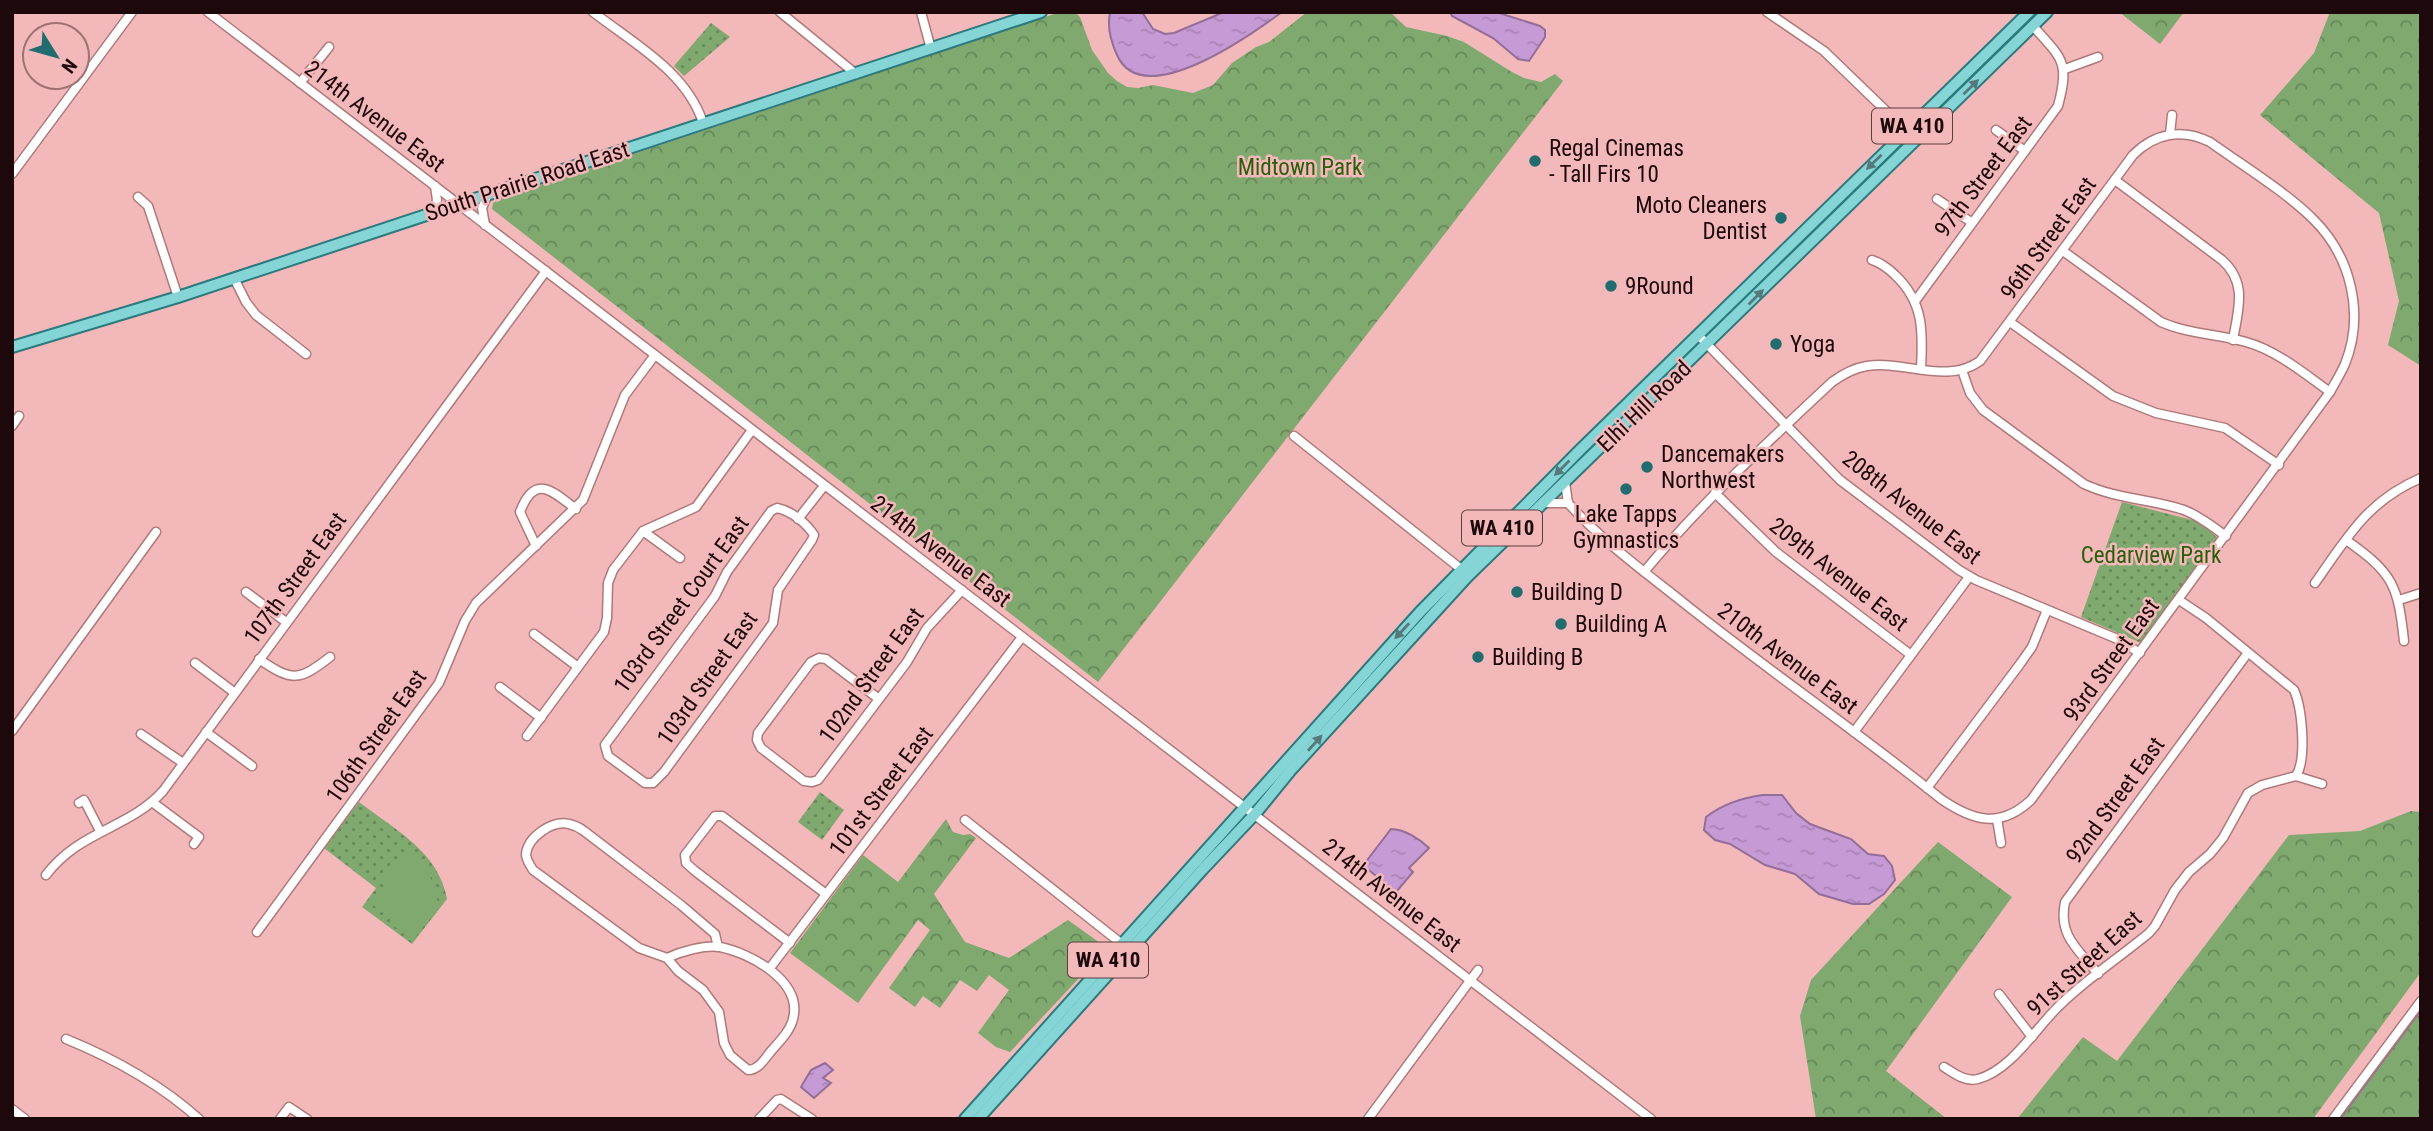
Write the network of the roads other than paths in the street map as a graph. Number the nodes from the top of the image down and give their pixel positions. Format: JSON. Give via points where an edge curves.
{"nodes":[{"id":1,"x":132,"y":12,"type":"edge"},
{"id":2,"x":208,"y":12,"type":"edge"},
{"id":3,"x":593,"y":12,"type":"edge"},
{"id":4,"x":780,"y":12,"type":"edge"},
{"id":5,"x":921,"y":12,"type":"edge"},
{"id":6,"x":1041,"y":12,"type":"edge"},
{"id":7,"x":1767,"y":12,"type":"edge"},
{"id":8,"x":2029,"y":12,"type":"edge"},
{"id":9,"x":2048,"y":12,"type":"edge"},
{"id":10,"x":2033,"y":26,"type":"junction"},
{"id":11,"x":329,"y":47,"type":"dead end"},
{"id":12,"x":932,"y":49,"type":"junction"},
{"id":13,"x":2098,"y":57,"type":"dead end"},
{"id":14,"x":2065,"y":69,"type":"junction"},
{"id":15,"x":856,"y":74,"type":"junction"},
{"id":16,"x":300,"y":83,"type":"junction"},
{"id":17,"x":2172,"y":114,"type":"dead end"},
{"id":18,"x":703,"y":123,"type":"junction"},
{"id":19,"x":1996,"y":130,"type":"dead end"},
{"id":20,"x":1907,"y":131,"type":"junction"},
{"id":21,"x":2170,"y":134,"type":"junction"},
{"id":22,"x":1917,"y":140,"type":"junction"},
{"id":23,"x":2025,"y":151,"type":"junction"},
{"id":24,"x":12,"y":174,"type":"edge"},
{"id":25,"x":2115,"y":180,"type":"junction"},
{"id":26,"x":435,"y":186,"type":"junction"},
{"id":27,"x":489,"y":194,"type":"junction"},
{"id":28,"x":138,"y":197,"type":"dead end"},
{"id":29,"x":1937,"y":199,"type":"dead end"},
{"id":30,"x":458,"y":204,"type":"junction"},
{"id":31,"x":434,"y":212,"type":"junction"},
{"id":32,"x":1971,"y":222,"type":"junction"},
{"id":33,"x":485,"y":225,"type":"junction"},
{"id":34,"x":2063,"y":251,"type":"junction"},
{"id":35,"x":1872,"y":260,"type":"dead end"},
{"id":36,"x":546,"y":271,"type":"junction"},
{"id":37,"x":234,"y":278,"type":"junction"},
{"id":38,"x":178,"y":297,"type":"junction"},
{"id":39,"x":1916,"y":300,"type":"junction"},
{"id":40,"x":2010,"y":322,"type":"junction"},
{"id":41,"x":1698,"y":335,"type":"junction"},
{"id":42,"x":2233,"y":340,"type":"junction"},
{"id":43,"x":1707,"y":345,"type":"junction"},
{"id":44,"x":12,"y":347,"type":"edge"},
{"id":45,"x":306,"y":354,"type":"dead end"},
{"id":46,"x":655,"y":355,"type":"junction"},
{"id":47,"x":1921,"y":369,"type":"junction"},
{"id":48,"x":1962,"y":370,"type":"junction"},
{"id":49,"x":2330,"y":392,"type":"junction"},
{"id":50,"x":19,"y":416,"type":"dead end"},
{"id":51,"x":1786,"y":425,"type":"junction"},
{"id":52,"x":12,"y":426,"type":"edge"},
{"id":53,"x":752,"y":430,"type":"junction"},
{"id":54,"x":1294,"y":436,"type":"dead end"},
{"id":55,"x":2279,"y":465,"type":"junction"},
{"id":56,"x":2421,"y":478,"type":"edge"},
{"id":57,"x":1565,"y":482,"type":"junction"},
{"id":58,"x":824,"y":486,"type":"junction"},
{"id":59,"x":1715,"y":493,"type":"junction"},
{"id":60,"x":1543,"y":503,"type":"junction"},
{"id":61,"x":1568,"y":503,"type":"junction"},
{"id":62,"x":576,"y":509,"type":"junction"},
{"id":63,"x":799,"y":519,"type":"junction"},
{"id":64,"x":643,"y":531,"type":"junction"},
{"id":65,"x":156,"y":532,"type":"dead end"},
{"id":66,"x":2226,"y":536,"type":"junction"},
{"id":67,"x":2346,"y":540,"type":"junction"},
{"id":68,"x":536,"y":547,"type":"junction"},
{"id":69,"x":680,"y":558,"type":"dead end"},
{"id":70,"x":1461,"y":569,"type":"junction"},
{"id":71,"x":1644,"y":572,"type":"junction"},
{"id":72,"x":1969,"y":577,"type":"junction"},
{"id":73,"x":2315,"y":583,"type":"dead end"},
{"id":74,"x":962,"y":590,"type":"junction"},
{"id":75,"x":246,"y":592,"type":"dead end"},
{"id":76,"x":2421,"y":593,"type":"edge"},
{"id":77,"x":2179,"y":600,"type":"junction"},
{"id":78,"x":2399,"y":600,"type":"junction"},
{"id":79,"x":2048,"y":610,"type":"junction"},
{"id":80,"x":286,"y":622,"type":"junction"},
{"id":81,"x":534,"y":634,"type":"dead end"},
{"id":82,"x":1022,"y":637,"type":"junction"},
{"id":83,"x":2404,"y":641,"type":"dead end"},
{"id":84,"x":2140,"y":653,"type":"junction"},
{"id":85,"x":2247,"y":654,"type":"junction"},
{"id":86,"x":1911,"y":655,"type":"junction"},
{"id":87,"x":330,"y":657,"type":"dead end"},
{"id":88,"x":259,"y":659,"type":"junction"},
{"id":89,"x":195,"y":663,"type":"dead end"},
{"id":90,"x":578,"y":667,"type":"junction"},
{"id":91,"x":500,"y":687,"type":"dead end"},
{"id":92,"x":235,"y":693,"type":"junction"},
{"id":93,"x":878,"y":699,"type":"junction"},
{"id":94,"x":541,"y":718,"type":"junction"},
{"id":95,"x":12,"y":731,"type":"edge"},
{"id":96,"x":206,"y":732,"type":"junction"},
{"id":97,"x":1854,"y":732,"type":"junction"},
{"id":98,"x":141,"y":734,"type":"dead end"},
{"id":99,"x":527,"y":736,"type":"dead end"},
{"id":100,"x":183,"y":763,"type":"junction"},
{"id":101,"x":252,"y":766,"type":"dead end"},
{"id":102,"x":2296,"y":776,"type":"junction"},
{"id":103,"x":649,"y":783,"type":"joint"},
{"id":104,"x":2322,"y":784,"type":"dead end"},
{"id":105,"x":1927,"y":788,"type":"junction"},
{"id":106,"x":152,"y":802,"type":"junction"},
{"id":107,"x":79,"y":803,"type":"dead end"},
{"id":108,"x":1245,"y":807,"type":"junction"},
{"id":109,"x":1255,"y":814,"type":"junction"},
{"id":110,"x":1997,"y":819,"type":"junction"},
{"id":111,"x":965,"y":820,"type":"dead end"},
{"id":112,"x":100,"y":831,"type":"junction"},
{"id":113,"x":2001,"y":843,"type":"dead end"},
{"id":114,"x":194,"y":844,"type":"dead end"},
{"id":115,"x":46,"y":875,"type":"dead end"},
{"id":116,"x":826,"y":894,"type":"junction"},
{"id":117,"x":257,"y":932,"type":"dead end"},
{"id":118,"x":790,"y":943,"type":"junction"},
{"id":119,"x":1122,"y":944,"type":"junction"},
{"id":120,"x":718,"y":947,"type":"junction"},
{"id":121,"x":667,"y":958,"type":"junction"},
{"id":122,"x":771,"y":968,"type":"junction"},
{"id":123,"x":1478,"y":970,"type":"dead end"},
{"id":124,"x":2098,"y":974,"type":"junction"},
{"id":125,"x":1470,"y":981,"type":"junction"},
{"id":126,"x":1999,"y":994,"type":"dead end"},
{"id":127,"x":2421,"y":1001,"type":"edge"},
{"id":128,"x":2032,"y":1037,"type":"junction"},
{"id":129,"x":66,"y":1039,"type":"dead end"},
{"id":130,"x":1944,"y":1067,"type":"dead end"},
{"id":131,"x":12,"y":1110,"type":"edge"},
{"id":132,"x":25,"y":1119,"type":"edge"},
{"id":133,"x":199,"y":1119,"type":"edge"},
{"id":134,"x":280,"y":1119,"type":"edge"},
{"id":135,"x":307,"y":1119,"type":"edge"},
{"id":136,"x":759,"y":1119,"type":"edge"},
{"id":137,"x":812,"y":1119,"type":"edge"},
{"id":138,"x":965,"y":1119,"type":"edge"},
{"id":139,"x":978,"y":1119,"type":"edge"},
{"id":140,"x":1368,"y":1119,"type":"edge"},
{"id":141,"x":1651,"y":1119,"type":"edge"},
{"id":142,"x":2333,"y":1119,"type":"edge"}],
"edges":[{"from":1,"to":24,"type":"street"},
{"from":2,"to":16,"type":"street","name":"214th Avenue East"},
{"from":3,"to":18,"type":"street","via":[[672,74]]},
{"from":4,"to":15,"type":"street"},
{"from":5,"to":12,"type":"street"},
{"from":6,"to":12,"type":"main road","name":"South Prairie Road East"},
{"from":7,"to":20,"type":"street","via":[[1824,51]]},
{"from":8,"to":20,"type":"main road","name":"Elhi Hill Road","number":"WA 410"},
{"from":9,"to":10,"type":"main road","name":"Elhi Hill Road","number":"WA 410"},
{"from":10,"to":14,"type":"street"},
{"from":22,"to":10,"type":"main road","name":"Elhi Hill Road","number":"WA 410","one_way":true},
{"from":11,"to":16,"type":"street"},
{"from":12,"to":15,"type":"main road","name":"South Prairie Road East"},
{"from":13,"to":14,"type":"street"},
{"from":14,"to":23,"type":"street","name":"97th Street East","via":[[2059,106]]},
{"from":15,"to":18,"type":"main road","name":"South Prairie Road East"},
{"from":16,"to":26,"type":"street","name":"214th Avenue East"},
{"from":17,"to":21,"type":"street"},
{"from":18,"to":27,"type":"main road","name":"South Prairie Road East"},
{"from":19,"to":23,"type":"street"},
{"from":20,"to":22,"type":"street"},
{"from":20,"to":41,"type":"main road","name":"Elhi Hill Road","number":"WA 410","one_way":true},
{"from":21,"to":25,"type":"street","name":"96th Street East","via":[[2140,148]]},
{"from":21,"to":49,"type":"street","name":"93rd Street East","via":[[2196,135],[2210,142],[2313,219],[2339,253],[2354,309],[2348,353]]},
{"from":43,"to":22,"type":"main road","name":"Elhi Hill Road","number":"WA 410","one_way":true},
{"from":23,"to":32,"type":"street","name":"97th Street East"},
{"from":25,"to":34,"type":"street","name":"96th Street East"},
{"from":25,"to":42,"type":"street","via":[[2233,271],[2240,299]]},
{"from":26,"to":30,"type":"street","name":"214th Avenue East"},
{"from":26,"to":31,"type":"street"},
{"from":27,"to":30,"type":"main road","name":"South Prairie Road East"},
{"from":27,"to":33,"type":"street","via":[[482,208]]},
{"from":28,"to":38,"type":"street","via":[[148,206]]},
{"from":29,"to":32,"type":"street"},
{"from":30,"to":31,"type":"main road","name":"South Prairie Road East"},
{"from":30,"to":33,"type":"street","name":"214th Avenue East"},
{"from":31,"to":37,"type":"main road","name":"South Prairie Road East"},
{"from":32,"to":39,"type":"street","name":"97th Street East"},
{"from":33,"to":36,"type":"street","name":"214th Avenue East"},
{"from":34,"to":40,"type":"street","name":"96th Street East"},
{"from":34,"to":42,"type":"street","via":[[2161,322]]},
{"from":35,"to":39,"type":"street","via":[[1889,269]]},
{"from":36,"to":46,"type":"street","name":"214th Avenue East"},
{"from":36,"to":80,"type":"street","name":"107th Street East"},
{"from":37,"to":38,"type":"main road","name":"South Prairie Road East"},
{"from":37,"to":45,"type":"street","via":[[250,309]]},
{"from":38,"to":44,"type":"main road","name":"South Prairie Road East"},
{"from":39,"to":47,"type":"street","via":[[1922,332]]},
{"from":40,"to":48,"type":"street","name":"96th Street East","via":[[1980,361]]},
{"from":40,"to":55,"type":"street","via":[[2123,401],[2225,428]]},
{"from":41,"to":43,"type":"street","name":"208th Avenue East"},
{"from":41,"to":70,"type":"main road","name":"Elhi Hill Road","number":"WA 410","one_way":true},
{"from":42,"to":49,"type":"street","via":[[2255,345]]},
{"from":43,"to":51,"type":"street","name":"208th Avenue East"},
{"from":43,"to":57,"type":"main road","name":"Elhi Hill Road","number":"WA 410"},
{"from":46,"to":53,"type":"street","name":"214th Avenue East"},
{"from":46,"to":62,"type":"street","name":"106th Street East","via":[[625,395],[588,492]]},
{"from":47,"to":48,"type":"street"},
{"from":47,"to":51,"type":"street","via":[[1876,365],[1853,370],[1832,382]]},
{"from":48,"to":66,"type":"street","via":[[1970,393],[1983,410],[2084,484],[2187,511]]},
{"from":49,"to":55,"type":"street","name":"93rd Street East"},
{"from":50,"to":52,"type":"street"},
{"from":51,"to":59,"type":"street"},
{"from":51,"to":72,"type":"street","name":"208th Avenue East","via":[[1840,480]]},
{"from":53,"to":58,"type":"street","name":"214th Avenue East"},
{"from":53,"to":64,"type":"street","via":[[696,506]]},
{"from":54,"to":70,"type":"street"},
{"from":55,"to":66,"type":"street","name":"93rd Street East"},
{"from":56,"to":67,"type":"street","via":[[2375,506]]},
{"from":57,"to":60,"type":"main road","name":"Elhi Hill Road","number":"WA 410"},
{"from":57,"to":61,"type":"street"},
{"from":58,"to":63,"type":"street"},
{"from":58,"to":74,"type":"street","name":"214th Avenue East"},
{"from":59,"to":71,"type":"street"},
{"from":59,"to":86,"type":"street","name":"209th Avenue East","via":[[1776,552]]},
{"from":60,"to":61,"type":"street"},
{"from":109,"to":60,"type":"main road","name":"Elhi Hill Road","number":"WA 410","one_way":true,"via":[[1467,578]]},
{"from":61,"to":71,"type":"street","name":"210th Avenue East"},
{"from":62,"to":68,"type":"street","name":"106th Street East"},
{"from":62,"to":68,"type":"street","via":[[550,489],[536,490],[520,512]]},
{"from":63,"to":103,"type":"street","name":"103rd Street East","via":[[814,535],[778,590],[773,623],[664,772]]},
{"from":63,"to":103,"type":"street","name":"103rd Street Court East","via":[[784,510],[771,511],[715,596],[605,745],[608,756]]},
{"from":64,"to":69,"type":"street"},
{"from":64,"to":90,"type":"street","via":[[609,576],[604,632]]},
{"from":65,"to":95,"type":"street"},
{"from":66,"to":77,"type":"street","name":"93rd Street East"},
{"from":67,"to":73,"type":"street"},
{"from":67,"to":78,"type":"street","via":[[2378,565]]},
{"from":68,"to":117,"type":"street","name":"106th Street East","via":[[472,609],[439,683]]},
{"from":70,"to":108,"type":"main road","name":"Elhi Hill Road","number":"WA 410","one_way":true},
{"from":71,"to":97,"type":"street","name":"210th Avenue East"},
{"from":72,"to":79,"type":"street","name":"208th Avenue East"},
{"from":72,"to":86,"type":"street"},
{"from":74,"to":82,"type":"street","name":"214th Avenue East"},
{"from":74,"to":93,"type":"street","name":"102nd Street East","via":[[927,628]]},
{"from":75,"to":80,"type":"street"},
{"from":76,"to":78,"type":"street"},
{"from":77,"to":84,"type":"street","name":"93rd Street East"},
{"from":77,"to":85,"type":"street"},
{"from":78,"to":83,"type":"street"},
{"from":79,"to":84,"type":"street","name":"208th Avenue East"},
{"from":79,"to":105,"type":"street","via":[[2032,647]]},
{"from":80,"to":88,"type":"street","name":"107th Street East"},
{"from":81,"to":90,"type":"street"},
{"from":82,"to":108,"type":"street","name":"214th Avenue East"},
{"from":82,"to":116,"type":"street","name":"101st Street East"},
{"from":84,"to":110,"type":"street","name":"93rd Street East","via":[[2031,800]]},
{"from":85,"to":102,"type":"street","via":[[2284,681],[2297,697],[2302,762]]},
{"from":85,"to":124,"type":"street","name":"92nd Street East","via":[[2065,902],[2064,931]]},
{"from":86,"to":97,"type":"street"},
{"from":87,"to":88,"type":"street","via":[[307,674],[292,677]]},
{"from":88,"to":92,"type":"street","name":"107th Street East"},
{"from":89,"to":92,"type":"street"},
{"from":90,"to":94,"type":"street"},
{"from":91,"to":94,"type":"street"},
{"from":92,"to":96,"type":"street","name":"107th Street East"},
{"from":93,"to":93,"type":"street","name":"102nd Street East","via":[[818,780],[804,780],[757,740],[819,658]]},
{"from":94,"to":99,"type":"street"},
{"from":96,"to":100,"type":"street","name":"107th Street East"},
{"from":96,"to":101,"type":"street"},
{"from":97,"to":105,"type":"street","name":"210th Avenue East"},
{"from":98,"to":100,"type":"street"},
{"from":100,"to":106,"type":"street","name":"107th Street East"},
{"from":102,"to":104,"type":"street"},
{"from":102,"to":124,"type":"street","name":"91st Street East","via":[[2248,793],[2223,838],[2182,881],[2155,926]]},
{"from":105,"to":110,"type":"street","name":"210th Avenue East","via":[[1959,811]]},
{"from":106,"to":112,"type":"street","name":"107th Street East"},
{"from":106,"to":114,"type":"street","via":[[199,837]]},
{"from":107,"to":112,"type":"street","via":[[84,800]]},
{"from":108,"to":109,"type":"street","name":"214th Avenue East"},
{"from":108,"to":119,"type":"main road","number":"WA 410"},
{"from":109,"to":125,"type":"street","name":"214th Avenue East"},
{"from":109,"to":139,"type":"main road","number":"WA 410"},
{"from":110,"to":113,"type":"street"},
{"from":111,"to":119,"type":"street"},
{"from":112,"to":115,"type":"street","name":"107th Street East","via":[[73,847]]},
{"from":116,"to":118,"type":"street","name":"101st Street East"},
{"from":116,"to":118,"type":"street","via":[[722,816],[713,818],[685,855],[686,863]]},
{"from":118,"to":122,"type":"street","name":"101st Street East"},
{"from":119,"to":138,"type":"main road","number":"WA 410"},
{"from":120,"to":121,"type":"street","via":[[687,950]]},
{"from":120,"to":121,"type":"street","via":[[715,934],[584,831],[569,824],[557,825],[534,838],[526,854],[533,870],[639,948]]},
{"from":120,"to":122,"type":"street"},
{"from":121,"to":122,"type":"street","via":[[716,1006],[724,1043],[734,1060],[748,1070],[757,1068],[788,1030],[794,1009]]},
{"from":123,"to":125,"type":"street"},
{"from":124,"to":128,"type":"street","name":"91st Street East","via":[[2061,1004]]},
{"from":125,"to":140,"type":"street"},
{"from":125,"to":141,"type":"street","name":"214th Avenue East"},
{"from":126,"to":128,"type":"street"},
{"from":127,"to":142,"type":"street"},
{"from":128,"to":130,"type":"street","name":"91st Street East","via":[[1986,1076],[1970,1080]]},
{"from":129,"to":133,"type":"street","via":[[121,1063],[162,1088]]},
{"from":131,"to":132,"type":"street"},
{"from":134,"to":135,"type":"street","via":[[289,1107]]},
{"from":136,"to":137,"type":"street","via":[[777,1100],[785,1100]]}]}
